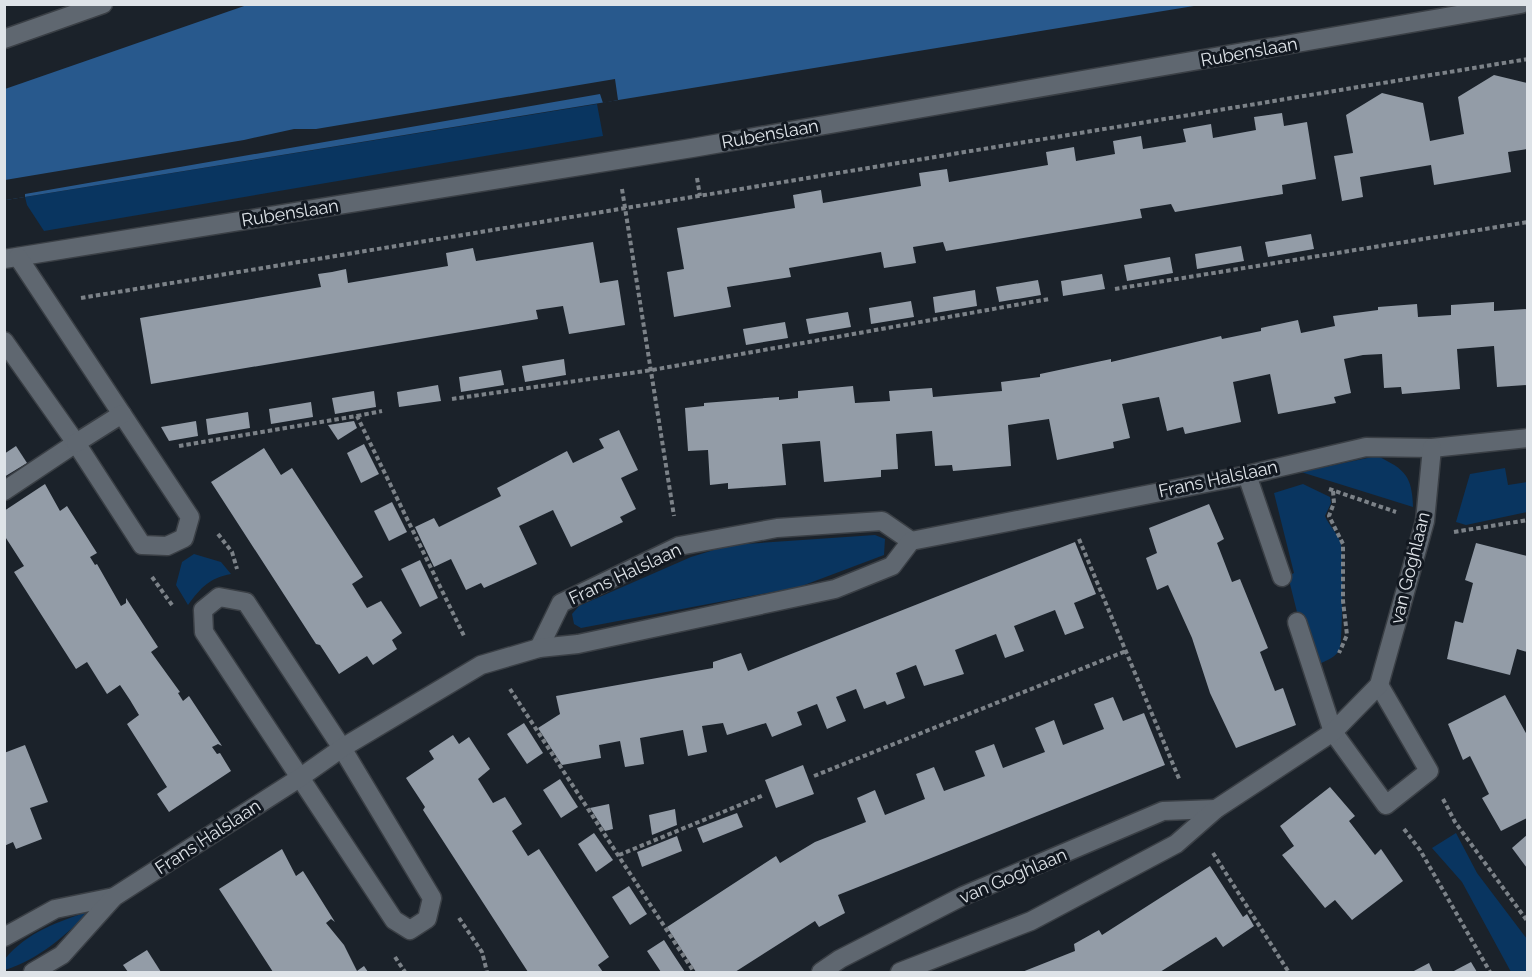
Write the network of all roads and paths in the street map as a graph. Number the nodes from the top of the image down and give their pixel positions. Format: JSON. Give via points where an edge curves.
{"nodes":[{"id":1,"x":103,"y":4,"type":"edge"},
{"id":2,"x":1521,"y":4,"type":"edge"},
{"id":3,"x":4,"y":39,"type":"edge"},
{"id":4,"x":1527,"y":59,"type":"edge"},
{"id":5,"x":617,"y":160,"type":"junction"},
{"id":6,"x":625,"y":210,"type":"junction"},
{"id":7,"x":1527,"y":222,"type":"edge"},
{"id":8,"x":11,"y":257,"type":"edge"},
{"id":9,"x":1114,"y":289,"type":"dead end"},
{"id":10,"x":1050,"y":299,"type":"dead end"},
{"id":11,"x":51,"y":303,"type":"junction"},
{"id":12,"x":4,"y":340,"type":"edge"},
{"id":13,"x":652,"y":370,"type":"junction"},
{"id":14,"x":452,"y":399,"type":"dead end"},
{"id":15,"x":382,"y":411,"type":"dead end"},
{"id":16,"x":122,"y":414,"type":"junction"},
{"id":17,"x":357,"y":416,"type":"junction"},
{"id":18,"x":1527,"y":438,"type":"edge"},
{"id":19,"x":76,"y":443,"type":"junction"},
{"id":20,"x":1432,"y":448,"type":"junction"},
{"id":21,"x":151,"y":457,"type":"junction"},
{"id":22,"x":1247,"y":476,"type":"junction"},
{"id":23,"x":1333,"y":490,"type":"dead end"},
{"id":24,"x":4,"y":491,"type":"edge"},
{"id":25,"x":1067,"y":510,"type":"junction"},
{"id":26,"x":190,"y":517,"type":"junction"},
{"id":27,"x":911,"y":541,"type":"junction"},
{"id":28,"x":142,"y":545,"type":"junction"},
{"id":29,"x":679,"y":546,"type":"junction"},
{"id":30,"x":1282,"y":577,"type":"dead end"},
{"id":31,"x":246,"y":602,"type":"junction"},
{"id":32,"x":1297,"y":622,"type":"dead end"},
{"id":33,"x":204,"y":633,"type":"junction"},
{"id":34,"x":539,"y":648,"type":"junction"},
{"id":35,"x":1126,"y":651,"type":"junction"},
{"id":36,"x":486,"y":663,"type":"junction"},
{"id":37,"x":1314,"y":669,"type":"junction"},
{"id":38,"x":1379,"y":686,"type":"junction"},
{"id":39,"x":1334,"y":732,"type":"junction"},
{"id":40,"x":342,"y":748,"type":"junction"},
{"id":41,"x":1429,"y":771,"type":"junction"},
{"id":42,"x":302,"y":777,"type":"junction"},
{"id":43,"x":814,"y":777,"type":"dead end"},
{"id":44,"x":764,"y":795,"type":"dead end"},
{"id":45,"x":1386,"y":805,"type":"junction"},
{"id":46,"x":1194,"y":818,"type":"junction"},
{"id":47,"x":619,"y":855,"type":"junction"},
{"id":48,"x":114,"y":897,"type":"junction"},
{"id":49,"x":432,"y":898,"type":"junction"},
{"id":50,"x":1527,"y":922,"type":"edge"},
{"id":51,"x":4,"y":937,"type":"edge"},
{"id":52,"x":33,"y":972,"type":"edge"},
{"id":53,"x":487,"y":972,"type":"edge"},
{"id":54,"x":694,"y":972,"type":"edge"},
{"id":55,"x":821,"y":972,"type":"edge"},
{"id":56,"x":900,"y":972,"type":"edge"},
{"id":57,"x":1286,"y":972,"type":"edge"},
{"id":58,"x":1490,"y":972,"type":"edge"}],
"edges":[{"from":1,"to":3,"type":"street"},
{"from":2,"to":5,"type":"street","name":"Rubenslaan"},
{"from":4,"to":6,"type":"path"},
{"from":5,"to":6,"type":"path"},
{"from":5,"to":8,"type":"street","name":"Rubenslaan"},
{"from":6,"to":11,"type":"path"},
{"from":6,"to":13,"type":"path"},
{"from":7,"to":9,"type":"path"},
{"from":8,"to":11,"type":"street","name":"Rubenslaan"},
{"from":10,"to":13,"type":"path"},
{"from":11,"to":16,"type":"street","name":"Rubenslaan"},
{"from":12,"to":19,"type":"street"},
{"from":13,"to":14,"type":"path"},
{"from":13,"to":29,"type":"path"},
{"from":15,"to":17,"type":"path"},
{"from":16,"to":19,"type":"street"},
{"from":16,"to":21,"type":"street","name":"Rubenslaan"},
{"from":17,"to":21,"type":"path","via":[[169,448]]},
{"from":17,"to":36,"type":"path","via":[[458,625]]},
{"from":18,"to":20,"type":"street","name":"Frans Halslaan"},
{"from":19,"to":24,"type":"street"},
{"from":19,"to":28,"type":"street"},
{"from":20,"to":22,"type":"street","name":"Frans Halslaan","via":[[1366,447]]},
{"from":20,"to":38,"type":"street","name":"van Goghlaan","via":[[1425,521]]},
{"from":21,"to":26,"type":"street","name":"Rubenslaan"},
{"from":22,"to":25,"type":"street","name":"Frans Halslaan"},
{"from":22,"to":30,"type":"street"},
{"from":23,"to":37,"type":"path","via":[[1329,516],[1343,544],[1347,635],[1342,651],[1329,663]]},
{"from":25,"to":27,"type":"street","name":"Frans Halslaan"},
{"from":25,"to":35,"type":"path"},
{"from":26,"to":28,"type":"street","via":[[184,538],[168,546]]},
{"from":26,"to":31,"type":"path","via":[[210,522],[232,552]]},
{"from":27,"to":29,"type":"street","name":"Frans Halslaan","via":[[882,521],[777,528]]},
{"from":27,"to":34,"type":"street","name":"Frans Halslaan","via":[[892,566],[835,589],[578,644]]},
{"from":28,"to":33,"type":"path","via":[[146,569],[173,606]]},
{"from":29,"to":34,"type":"street","name":"Frans Halslaan","via":[[561,603]]},
{"from":31,"to":33,"type":"street","via":[[219,597],[203,610]]},
{"from":31,"to":40,"type":"street"},
{"from":32,"to":37,"type":"street"},
{"from":33,"to":42,"type":"street"},
{"from":34,"to":36,"type":"street","name":"Frans Halslaan"},
{"from":35,"to":43,"type":"path"},
{"from":35,"to":46,"type":"path"},
{"from":36,"to":40,"type":"street","name":"Frans Halslaan"},
{"from":36,"to":47,"type":"path"},
{"from":37,"to":39,"type":"street"},
{"from":38,"to":39,"type":"street","name":"van Goghlaan"},
{"from":38,"to":41,"type":"street"},
{"from":39,"to":45,"type":"street"},
{"from":39,"to":46,"type":"street","name":"van Goghlaan","via":[[1216,809]]},
{"from":40,"to":42,"type":"street","name":"Frans Halslaan"},
{"from":40,"to":49,"type":"street"},
{"from":41,"to":45,"type":"street"},
{"from":41,"to":50,"type":"path","via":[[1455,822]]},
{"from":42,"to":48,"type":"street","name":"Frans Halslaan"},
{"from":42,"to":49,"type":"street","via":[[394,920],[410,930],[427,919]]},
{"from":44,"to":47,"type":"path"},
{"from":45,"to":58,"type":"path","via":[[1420,850]]},
{"from":46,"to":55,"type":"street","name":"van Goghlaan","via":[[1163,812],[963,896],[840,958]]},
{"from":46,"to":56,"type":"street","name":"van Goghlaan","via":[[1176,844],[1031,921]]},
{"from":46,"to":57,"type":"path"},
{"from":47,"to":54,"type":"path"},
{"from":48,"to":51,"type":"street","name":"Frans Halslaan","via":[[55,909]]},
{"from":48,"to":52,"type":"street","name":"Frans Halslaan","via":[[62,955]]},
{"from":49,"to":53,"type":"path","via":[[459,918],[482,952]]}]}
